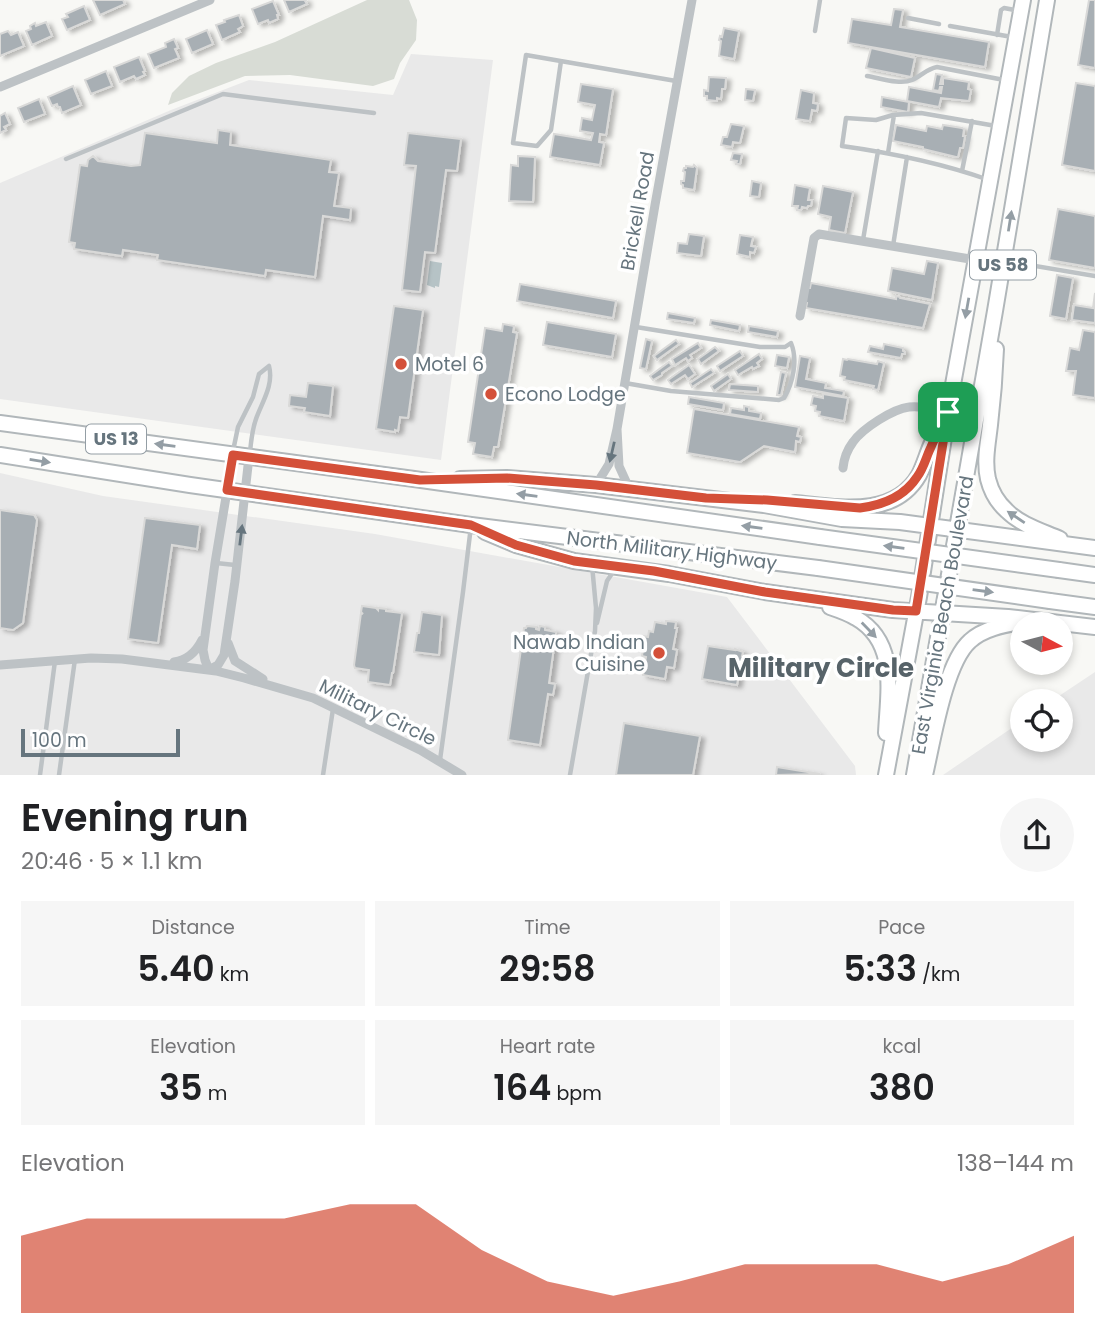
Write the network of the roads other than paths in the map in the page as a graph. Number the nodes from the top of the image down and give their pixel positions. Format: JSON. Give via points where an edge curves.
{"nodes":[{"id":1,"x":210,"y":0,"type":"edge"},
{"id":2,"x":692,"y":0,"type":"edge"},
{"id":3,"x":820,"y":0,"type":"edge"},
{"id":4,"x":1047,"y":0,"type":"edge"},
{"id":5,"x":1022,"y":6,"type":"edge"},
{"id":6,"x":908,"y":18,"type":"dead end"},
{"id":7,"x":939,"y":24,"type":"dead end"},
{"id":8,"x":950,"y":26,"type":"dead end"},
{"id":9,"x":815,"y":31,"type":"dead end"},
{"id":10,"x":998,"y":35,"type":"junction"},
{"id":11,"x":1016,"y":38,"type":"junction"},
{"id":12,"x":561,"y":61,"type":"junction"},
{"id":13,"x":867,"y":76,"type":"dead end"},
{"id":14,"x":677,"y":81,"type":"junction"},
{"id":15,"x":1009,"y":81,"type":"junction"},
{"id":16,"x":0,"y":87,"type":"edge"},
{"id":17,"x":374,"y":113,"type":"dead end"},
{"id":18,"x":894,"y":115,"type":"junction"},
{"id":19,"x":972,"y":121,"type":"junction"},
{"id":20,"x":1000,"y":127,"type":"junction"},
{"id":21,"x":878,"y":151,"type":"junction"},
{"id":22,"x":888,"y":153,"type":"junction"},
{"id":23,"x":907,"y":157,"type":"junction"},
{"id":24,"x":66,"y":159,"type":"dead end"},
{"id":25,"x":962,"y":171,"type":"junction"},
{"id":26,"x":991,"y":180,"type":"junction"},
{"id":27,"x":863,"y":241,"type":"junction"},
{"id":28,"x":893,"y":247,"type":"junction"},
{"id":29,"x":976,"y":260,"type":"junction"},
{"id":30,"x":1003,"y":261,"type":"junction"},
{"id":31,"x":1095,"y":276,"type":"edge"},
{"id":32,"x":995,"y":311,"type":"junction"},
{"id":33,"x":800,"y":316,"type":"dead end"},
{"id":34,"x":635,"y":327,"type":"junction"},
{"id":35,"x":625,"y":383,"type":"junction"},
{"id":36,"x":948,"y":412,"type":"junction"},
{"id":37,"x":0,"y":423,"type":"edge"},
{"id":38,"x":618,"y":429,"type":"junction"},
{"id":39,"x":0,"y":454,"type":"edge"},
{"id":40,"x":233,"y":455,"type":"junction"},
{"id":41,"x":249,"y":457,"type":"junction"},
{"id":42,"x":843,"y":468,"type":"dead end"},
{"id":43,"x":420,"y":480,"type":"junction"},
{"id":44,"x":596,"y":485,"type":"junction"},
{"id":45,"x":629,"y":488,"type":"junction"},
{"id":46,"x":227,"y":490,"type":"junction"},
{"id":47,"x":246,"y":493,"type":"junction"},
{"id":48,"x":706,"y":498,"type":"junction"},
{"id":49,"x":471,"y":525,"type":"junction"},
{"id":50,"x":930,"y":526,"type":"junction"},
{"id":51,"x":956,"y":530,"type":"junction"},
{"id":52,"x":1077,"y":546,"type":"junction"},
{"id":53,"x":1095,"y":548,"type":"edge"},
{"id":54,"x":215,"y":563,"type":"junction"},
{"id":55,"x":592,"y":564,"type":"junction"},
{"id":56,"x":237,"y":566,"type":"junction"},
{"id":57,"x":617,"y":567,"type":"junction"},
{"id":58,"x":1095,"y":575,"type":"edge"},
{"id":59,"x":810,"y":598,"type":"junction"},
{"id":60,"x":1095,"y":607,"type":"edge"},
{"id":61,"x":916,"y":611,"type":"junction"},
{"id":62,"x":943,"y":613,"type":"junction"},
{"id":63,"x":1010,"y":618,"type":"edge"},
{"id":64,"x":1010,"y":624,"type":"edge"},
{"id":65,"x":1073,"y":624,"type":"edge"},
{"id":66,"x":1095,"y":627,"type":"edge"},
{"id":67,"x":595,"y":631,"type":"junction"},
{"id":68,"x":206,"y":632,"type":"junction"},
{"id":69,"x":227,"y":638,"type":"junction"},
{"id":70,"x":75,"y":659,"type":"junction"},
{"id":71,"x":55,"y":660,"type":"junction"},
{"id":72,"x":166,"y":664,"type":"junction"},
{"id":73,"x":0,"y":665,"type":"edge"},
{"id":74,"x":209,"y":670,"type":"junction"},
{"id":75,"x":277,"y":686,"type":"junction"},
{"id":76,"x":334,"y":708,"type":"junction"},
{"id":77,"x":440,"y":762,"type":"junction"},
{"id":78,"x":40,"y":775,"type":"edge"},
{"id":79,"x":58,"y":775,"type":"edge"},
{"id":80,"x":323,"y":775,"type":"edge"},
{"id":81,"x":462,"y":775,"type":"edge"},
{"id":82,"x":570,"y":775,"type":"edge"},
{"id":83,"x":886,"y":775,"type":"edge"},
{"id":84,"x":914,"y":775,"type":"edge"},
{"id":85,"x":925,"y":775,"type":"edge"}],
"edges":[{"from":1,"to":16,"type":"street"},
{"from":2,"to":14,"type":"street","name":"Brickell Road"},
{"from":3,"to":9,"type":"lane"},
{"from":30,"to":4,"type":"main road","name":"East Virginia Beach Boulevard","number":"US 58","one_way":true},
{"from":5,"to":10,"type":"lane","via":[[1001,10]]},
{"from":5,"to":11,"type":"main road","name":"East Virginia Beach Boulevard","number":"US 58"},
{"from":6,"to":7,"type":"lane"},
{"from":8,"to":10,"type":"lane"},
{"from":10,"to":11,"type":"lane"},
{"from":11,"to":15,"type":"main road","name":"East Virginia Beach Boulevard","number":"US 58"},
{"from":12,"to":12,"type":"lane","via":[[526,55],[513,144],[537,146],[551,130]]},
{"from":12,"to":14,"type":"lane"},
{"from":13,"to":15,"type":"lane","via":[[904,82],[937,67]]},
{"from":14,"to":34,"type":"street","name":"Brickell Road"},
{"from":15,"to":20,"type":"main road","name":"East Virginia Beach Boulevard","number":"US 58"},
{"from":17,"to":24,"type":"lane","via":[[223,94]]},
{"from":18,"to":19,"type":"lane","via":[[921,113]]},
{"from":18,"to":21,"type":"lane","via":[[876,120],[846,118],[842,146]]},
{"from":18,"to":22,"type":"lane"},
{"from":19,"to":20,"type":"lane"},
{"from":19,"to":25,"type":"lane"},
{"from":20,"to":26,"type":"main road","name":"East Virginia Beach Boulevard","number":"US 58"},
{"from":21,"to":22,"type":"lane"},
{"from":21,"to":27,"type":"lane"},
{"from":22,"to":23,"type":"lane"},
{"from":23,"to":25,"type":"lane"},
{"from":23,"to":28,"type":"lane"},
{"from":25,"to":26,"type":"lane"},
{"from":26,"to":29,"type":"main road","name":"East Virginia Beach Boulevard","number":"US 58"},
{"from":27,"to":28,"type":"street"},
{"from":27,"to":33,"type":"street","via":[[819,234],[814,238]]},
{"from":28,"to":29,"type":"street"},
{"from":29,"to":36,"type":"main road","name":"East Virginia Beach Boulevard","number":"US 58","one_way":true},
{"from":30,"to":31,"type":"lane"},
{"from":30,"to":32,"type":"main road","name":"East Virginia Beach Boulevard","number":"US 58"},
{"from":32,"to":51,"type":"main road","name":"East Virginia Beach Boulevard","number":"US 58"},
{"from":52,"to":32,"type":"main road","one_way":true,"via":[[1010,514],[989,482]]},
{"from":34,"to":35,"type":"street","name":"Brickell Road"},
{"from":34,"to":35,"type":"lane","via":[[760,347],[791,344],[794,364],[787,394],[779,400]]},
{"from":35,"to":38,"type":"street","name":"Brickell Road"},
{"from":36,"to":42,"type":"street","via":[[900,408],[855,439]]},
{"from":36,"to":48,"type":"main road","via":[[918,477],[888,502],[860,508]]},
{"from":36,"to":50,"type":"main road","name":"East Virginia Beach Boulevard","number":"US 58"},
{"from":40,"to":37,"type":"main road","name":"North Military Highway","number":"US 13","one_way":true},
{"from":38,"to":44,"type":"street","name":"Brickell Road","one_way":true,"via":[[610,464]]},
{"from":38,"to":45,"type":"street","name":"Brickell Road","via":[[619,466]]},
{"from":39,"to":46,"type":"main road","name":"North Military Highway","number":"US 13","one_way":true},
{"from":40,"to":41,"type":"main road","name":"North Military Highway","number":"US 13"},
{"from":40,"to":41,"type":"lane","via":[[238,427],[259,374],[269,366],[271,375],[254,422]]},
{"from":40,"to":46,"type":"street"},
{"from":41,"to":43,"type":"main road","name":"North Military Highway","number":"US 13"},
{"from":41,"to":47,"type":"street"},
{"from":43,"to":44,"type":"main road","via":[[507,478]]},
{"from":58,"to":43,"type":"main road","name":"North Military Highway","number":"US 13","one_way":true,"bridge":true},
{"from":44,"to":45,"type":"main road"},
{"from":45,"to":48,"type":"main road"},
{"from":46,"to":47,"type":"main road","name":"North Military Highway","number":"US 13"},
{"from":46,"to":54,"type":"street"},
{"from":47,"to":49,"type":"main road","name":"North Military Highway","number":"US 13"},
{"from":56,"to":47,"type":"street","one_way":true},
{"from":48,"to":50,"type":"main road","via":[[842,519]]},
{"from":49,"to":55,"type":"main road","via":[[516,545]]},
{"from":49,"to":60,"type":"main road","name":"North Military Highway","number":"US 13","one_way":true,"bridge":true},
{"from":49,"to":77,"type":"lane"},
{"from":50,"to":51,"type":"main road"},
{"from":50,"to":61,"type":"main road","name":"East Virginia Beach Boulevard","number":"US 58"},
{"from":51,"to":52,"type":"main road"},
{"from":51,"to":62,"type":"main road","name":"East Virginia Beach Boulevard","number":"US 58"},
{"from":52,"to":53,"type":"main road"},
{"from":54,"to":56,"type":"lane"},
{"from":54,"to":68,"type":"street"},
{"from":55,"to":57,"type":"main road"},
{"from":55,"to":67,"type":"lane"},
{"from":56,"to":69,"type":"street"},
{"from":57,"to":59,"type":"main road"},
{"from":57,"to":67,"type":"lane","via":[[607,581]]},
{"from":59,"to":61,"type":"main road"},
{"from":59,"to":83,"type":"main road","one_way":true,"via":[[864,623],[882,645],[888,687]]},
{"from":61,"to":62,"type":"main road"},
{"from":61,"to":83,"type":"main road","name":"East Virginia Beach Boulevard","number":"US 58"},
{"from":62,"to":63,"type":"main road"},
{"from":62,"to":84,"type":"main road","name":"East Virginia Beach Boulevard","number":"US 58"},
{"from":64,"to":85,"type":"main road","via":[[980,634],[962,649],[952,667]]},
{"from":65,"to":66,"type":"main road"},
{"from":67,"to":82,"type":"lane"},
{"from":68,"to":72,"type":"street","via":[[193,654]]},
{"from":68,"to":74,"type":"street"},
{"from":69,"to":74,"type":"street","via":[[221,662]]},
{"from":69,"to":75,"type":"street","name":"Military Circle","via":[[235,661]]},
{"from":70,"to":71,"type":"street","name":"Military Circle"},
{"from":70,"to":72,"type":"street","name":"Military Circle"},
{"from":70,"to":79,"type":"lane"},
{"from":71,"to":73,"type":"street","name":"Military Circle"},
{"from":71,"to":78,"type":"lane"},
{"from":72,"to":74,"type":"street","name":"Military Circle"},
{"from":74,"to":75,"type":"street","name":"Military Circle"},
{"from":75,"to":76,"type":"street","name":"Military Circle"},
{"from":76,"to":77,"type":"street","name":"Military Circle"},
{"from":76,"to":80,"type":"lane"},
{"from":77,"to":81,"type":"street","name":"Military Circle"}]}
